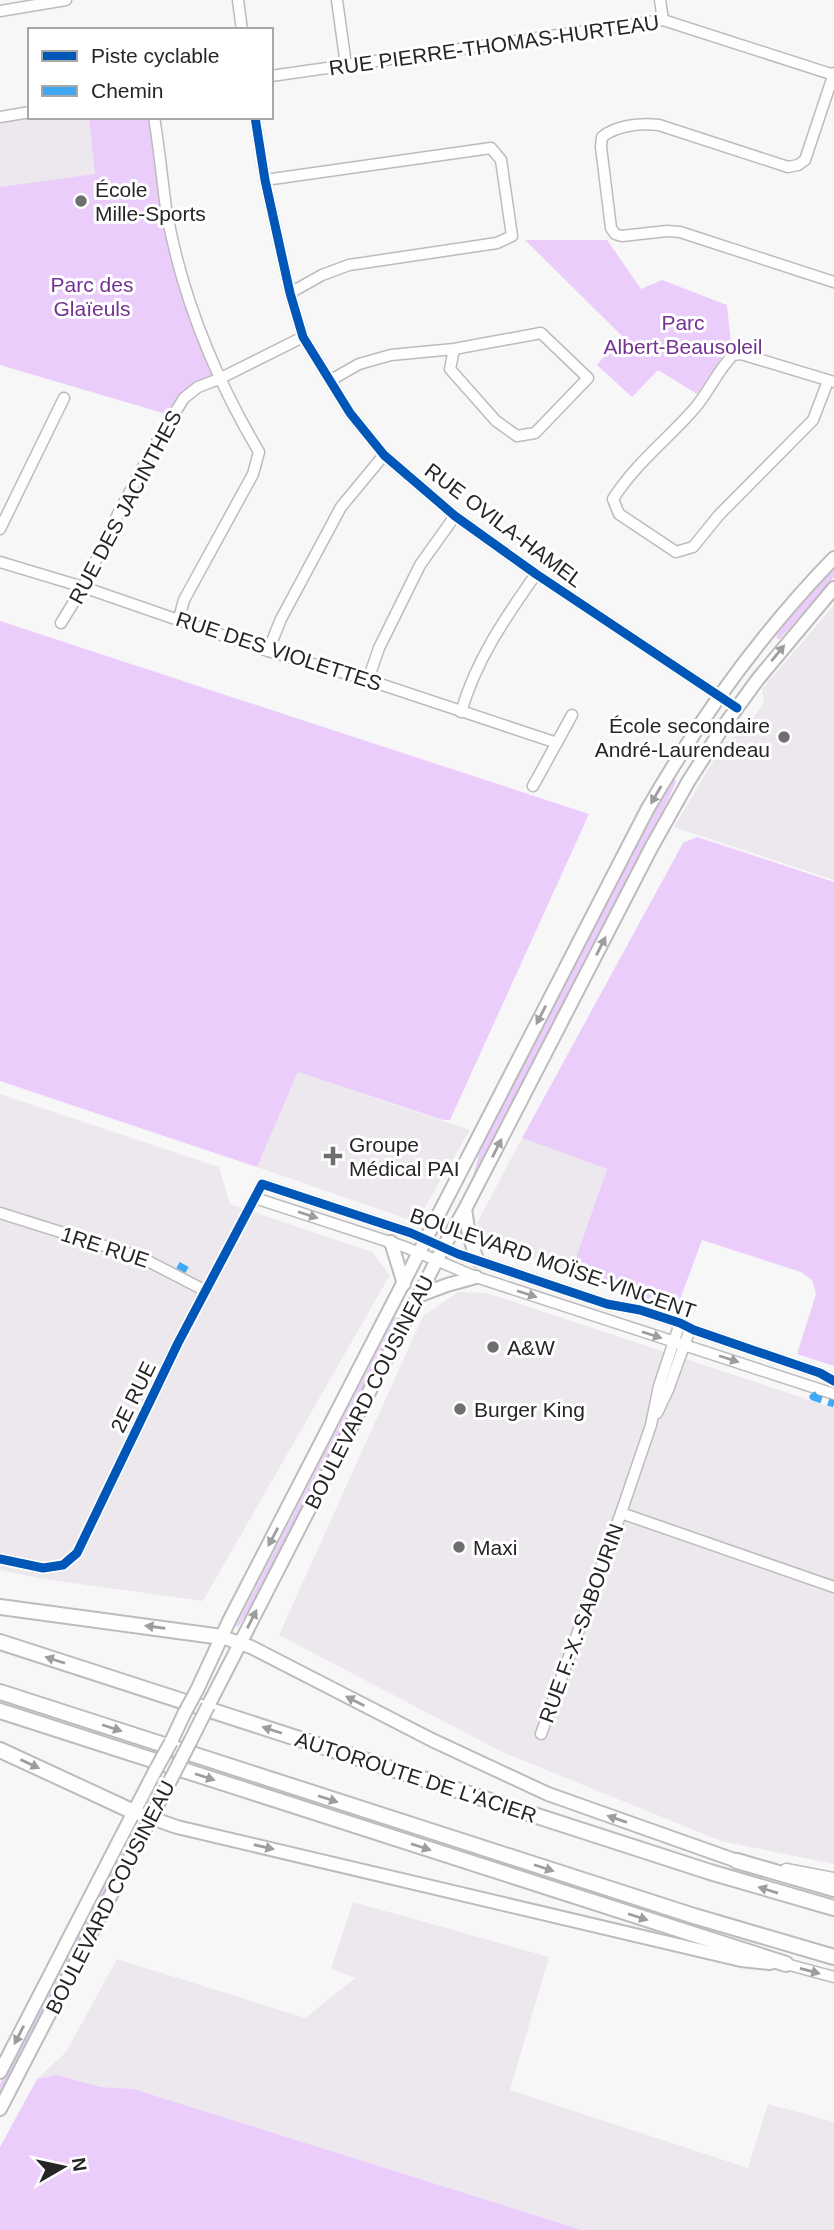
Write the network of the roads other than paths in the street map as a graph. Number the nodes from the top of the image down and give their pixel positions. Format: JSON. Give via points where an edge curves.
{"nodes":[{"id":1,"x":66,"y":0,"type":"edge"},
{"id":2,"x":238,"y":0,"type":"edge"},
{"id":3,"x":337,"y":0,"type":"edge"},
{"id":4,"x":660,"y":0,"type":"edge"},
{"id":5,"x":4,"y":7,"type":"edge"},
{"id":6,"x":663,"y":20,"type":"junction"},
{"id":7,"x":242,"y":28,"type":"edge"},
{"id":8,"x":346,"y":65,"type":"junction"},
{"id":9,"x":834,"y":74,"type":"edge"},
{"id":10,"x":273,"y":76,"type":"edge"},
{"id":11,"x":28,"y":112,"type":"edge"},
{"id":12,"x":0,"y":117,"type":"edge"},
{"id":13,"x":154,"y":119,"type":"edge"},
{"id":14,"x":255,"y":119,"type":"edge"},
{"id":15,"x":265,"y":180,"type":"junction"},
{"id":16,"x":834,"y":282,"type":"edge"},
{"id":17,"x":290,"y":293,"type":"junction"},
{"id":18,"x":303,"y":337,"type":"junction"},
{"id":19,"x":454,"y":349,"type":"junction"},
{"id":20,"x":219,"y":379,"type":"junction"},
{"id":21,"x":331,"y":380,"type":"junction"},
{"id":22,"x":831,"y":382,"type":"edge"},
{"id":23,"x":64,"y":398,"type":"dead end"},
{"id":24,"x":384,"y":455,"type":"junction"},
{"id":25,"x":455,"y":516,"type":"junction"},
{"id":26,"x":0,"y":529,"type":"edge"},
{"id":27,"x":834,"y":558,"type":"edge"},
{"id":28,"x":0,"y":562,"type":"edge"},
{"id":29,"x":536,"y":574,"type":"junction"},
{"id":30,"x":83,"y":587,"type":"junction"},
{"id":31,"x":834,"y":588,"type":"edge"},
{"id":32,"x":179,"y":618,"type":"junction"},
{"id":33,"x":61,"y":623,"type":"dead end"},
{"id":34,"x":268,"y":651,"type":"junction"},
{"id":35,"x":368,"y":680,"type":"junction"},
{"id":36,"x":718,"y":696,"type":"junction"},
{"id":37,"x":737,"y":708,"type":"junction"},
{"id":38,"x":461,"y":712,"type":"junction"},
{"id":39,"x":572,"y":715,"type":"dead end"},
{"id":40,"x":556,"y":743,"type":"junction"},
{"id":41,"x":533,"y":786,"type":"dead end"},
{"id":42,"x":262,"y":1184,"type":"joint"},
{"id":43,"x":255,"y":1198,"type":"junction"},
{"id":44,"x":465,"y":1209,"type":"junction"},
{"id":45,"x":0,"y":1213,"type":"edge"},
{"id":46,"x":426,"y":1240,"type":"junction"},
{"id":47,"x":391,"y":1242,"type":"junction"},
{"id":48,"x":443,"y":1248,"type":"junction"},
{"id":49,"x":419,"y":1253,"type":"junction"},
{"id":50,"x":437,"y":1260,"type":"junction"},
{"id":51,"x":477,"y":1260,"type":"junction"},
{"id":52,"x":475,"y":1277,"type":"junction"},
{"id":53,"x":404,"y":1284,"type":"junction"},
{"id":54,"x":206,"y":1291,"type":"junction"},
{"id":55,"x":418,"y":1296,"type":"junction"},
{"id":56,"x":685,"y":1326,"type":"junction"},
{"id":57,"x":679,"y":1344,"type":"junction"},
{"id":58,"x":834,"y":1381,"type":"edge"},
{"id":59,"x":834,"y":1394,"type":"edge"},
{"id":60,"x":621,"y":1513,"type":"junction"},
{"id":61,"x":0,"y":1559,"type":"edge"},
{"id":62,"x":834,"y":1587,"type":"edge"},
{"id":63,"x":0,"y":1607,"type":"edge"},
{"id":64,"x":222,"y":1637,"type":"junction"},
{"id":65,"x":0,"y":1642,"type":"edge"},
{"id":66,"x":240,"y":1643,"type":"junction"},
{"id":67,"x":0,"y":1692,"type":"edge"},
{"id":68,"x":0,"y":1711,"type":"edge"},
{"id":69,"x":541,"y":1734,"type":"dead end"},
{"id":70,"x":0,"y":1750,"type":"edge"},
{"id":71,"x":134,"y":1812,"type":"junction"},
{"id":72,"x":150,"y":1819,"type":"junction"},
{"id":73,"x":737,"y":1861,"type":"junction"},
{"id":74,"x":834,"y":1878,"type":"edge"},
{"id":75,"x":834,"y":1889,"type":"edge"},
{"id":76,"x":834,"y":1908,"type":"edge"},
{"id":77,"x":834,"y":1957,"type":"edge"},
{"id":78,"x":786,"y":1964,"type":"junction"},
{"id":79,"x":834,"y":1977,"type":"edge"},
{"id":80,"x":0,"y":2072,"type":"edge"},
{"id":81,"x":0,"y":2109,"type":"edge"}],
"edges":[{"from":1,"to":5,"type":"street"},
{"from":2,"to":7,"type":"street"},
{"from":3,"to":8,"type":"street"},
{"from":4,"to":6,"type":"street"},
{"from":6,"to":8,"type":"street","name":"RUE PIERRE-THOMAS-HURTEAU"},
{"from":6,"to":9,"type":"street","name":"RUE PIERRE-THOMAS-HURTEAU"},
{"from":8,"to":10,"type":"street","name":"RUE PIERRE-THOMAS-HURTEAU"},
{"from":9,"to":16,"type":"street","via":[[805,160],[798,165],[788,167],[659,125],[611,130],[601,147],[615,234],[680,232]]},
{"from":11,"to":12,"type":"street"},
{"from":13,"to":20,"type":"street","via":[[176,253]]},
{"from":14,"to":15,"type":"street","name":"RUE OVILA-HAMEL"},
{"from":15,"to":17,"type":"street","name":"RUE OVILA-HAMEL"},
{"from":15,"to":17,"type":"street","via":[[491,148],[501,160],[512,236],[497,243],[349,265]]},
{"from":17,"to":18,"type":"street","name":"RUE OVILA-HAMEL"},
{"from":18,"to":20,"type":"street","name":"RUE DES JACINTHES"},
{"from":18,"to":21,"type":"street","name":"RUE OVILA-HAMEL"},
{"from":19,"to":19,"type":"street","via":[[541,333],[588,378],[535,433],[517,436],[496,421],[450,369]]},
{"from":19,"to":21,"type":"street","via":[[391,355],[359,364]]},
{"from":20,"to":30,"type":"street","name":"RUE DES JACINTHES","via":[[184,398],[119,512]]},
{"from":20,"to":32,"type":"street","via":[[259,453],[254,474],[184,600]]},
{"from":21,"to":24,"type":"street","name":"RUE OVILA-HAMEL","via":[[350,413]]},
{"from":22,"to":22,"type":"street","via":[[733,355],[665,442],[626,478],[613,499],[619,514],[676,552],[693,547],[813,420]]},
{"from":23,"to":26,"type":"street"},
{"from":24,"to":25,"type":"street","name":"RUE OVILA-HAMEL"},
{"from":24,"to":34,"type":"street","via":[[341,507]]},
{"from":25,"to":29,"type":"street","name":"RUE OVILA-HAMEL"},
{"from":25,"to":35,"type":"street","via":[[420,565]]},
{"from":27,"to":36,"type":"main road","name":"BOULEVARD COUSINEAU"},
{"from":28,"to":30,"type":"street","name":"RUE DES VIOLETTES"},
{"from":29,"to":36,"type":"street","name":"RUE OVILA-HAMEL"},
{"from":29,"to":38,"type":"street","via":[[491,639]]},
{"from":30,"to":32,"type":"street","name":"RUE DES VIOLETTES"},
{"from":30,"to":33,"type":"street","name":"RUE DES JACINTHES"},
{"from":37,"to":31,"type":"main road","name":"BOULEVARD COUSINEAU","one_way":true},
{"from":32,"to":34,"type":"street","name":"RUE DES VIOLETTES"},
{"from":34,"to":35,"type":"street","name":"RUE DES VIOLETTES"},
{"from":35,"to":38,"type":"street","name":"RUE DES VIOLETTES"},
{"from":36,"to":37,"type":"street","name":"RUE OVILA-HAMEL"},
{"from":36,"to":46,"type":"main road","name":"BOULEVARD COUSINEAU","one_way":true,"via":[[640,824]]},
{"from":44,"to":37,"type":"main road","name":"BOULEVARD COUSINEAU","one_way":true,"via":[[668,816]]},
{"from":38,"to":40,"type":"street","name":"RUE DES VIOLETTES"},
{"from":39,"to":40,"type":"street"},
{"from":40,"to":41,"type":"street"},
{"from":42,"to":43,"type":"street","name":"2E RUE"},
{"from":42,"to":46,"type":"street","name":"BOULEVARD MOÏSE-VINCENT"},
{"from":43,"to":47,"type":"street","name":"BOULEVARD MOÏSE-VINCENT","one_way":true},
{"from":43,"to":54,"type":"street","name":"2E RUE"},
{"from":44,"to":48,"type":"main road","name":"BOULEVARD COUSINEAU"},
{"from":44,"to":51,"type":"main road"},
{"from":45,"to":54,"type":"street","name":"1RE RUE","via":[[140,1257]]},
{"from":46,"to":48,"type":"street","name":"BOULEVARD MOÏSE-VINCENT"},
{"from":46,"to":49,"type":"main road","name":"BOULEVARD COUSINEAU"},
{"from":47,"to":49,"type":"street","name":"BOULEVARD MOÏSE-VINCENT"},
{"from":47,"to":53,"type":"main road"},
{"from":48,"to":50,"type":"main road","name":"BOULEVARD COUSINEAU"},
{"from":48,"to":51,"type":"street","name":"BOULEVARD MOÏSE-VINCENT"},
{"from":49,"to":50,"type":"street","name":"BOULEVARD MOÏSE-VINCENT"},
{"from":49,"to":53,"type":"main road","name":"BOULEVARD COUSINEAU"},
{"from":50,"to":52,"type":"street","name":"BOULEVARD MOÏSE-VINCENT"},
{"from":50,"to":55,"type":"main road","name":"BOULEVARD COUSINEAU"},
{"from":51,"to":56,"type":"street","name":"BOULEVARD MOÏSE-VINCENT"},
{"from":52,"to":55,"type":"main road"},
{"from":52,"to":57,"type":"street","name":"BOULEVARD MOÏSE-VINCENT","one_way":true},
{"from":53,"to":64,"type":"main road","name":"BOULEVARD COUSINEAU","one_way":true},
{"from":54,"to":61,"type":"street","name":"2E RUE","via":[[76,1553],[63,1565],[43,1568]]},
{"from":66,"to":55,"type":"main road","name":"BOULEVARD COUSINEAU","one_way":true},
{"from":56,"to":57,"type":"street","name":"RUE F.-X.-SABOURIN"},
{"from":56,"to":58,"type":"street","name":"BOULEVARD MOÏSE-VINCENT"},
{"from":57,"to":59,"type":"street","name":"BOULEVARD MOÏSE-VINCENT","one_way":true},
{"from":57,"to":60,"type":"street","name":"RUE F.-X.-SABOURIN","via":[[668,1390]]},
{"from":60,"to":62,"type":"street","name":"RUE F.-X.-SABOURIN"},
{"from":60,"to":69,"type":"street","name":"RUE F.-X.-SABOURIN"},
{"from":64,"to":63,"type":"highway","one_way":true},
{"from":64,"to":66,"type":"main road"},
{"from":64,"to":71,"type":"main road","name":"BOULEVARD COUSINEAU","bridge":true},
{"from":76,"to":65,"type":"highway","name":"AUTOROUTE DE L'ACIER","one_way":true},
{"from":66,"to":72,"type":"main road","name":"BOULEVARD COUSINEAU","bridge":true},
{"from":73,"to":66,"type":"main road","one_way":true,"via":[[538,1789]]},
{"from":67,"to":77,"type":"highway","one_way":true,"via":[[705,1920]]},
{"from":68,"to":78,"type":"highway","one_way":true},
{"from":70,"to":71,"type":"highway","one_way":true},
{"from":71,"to":72,"type":"main road"},
{"from":71,"to":80,"type":"main road","name":"BOULEVARD COUSINEAU","one_way":true},
{"from":72,"to":78,"type":"main road","one_way":true,"via":[[741,1960]]},
{"from":72,"to":81,"type":"main road","name":"BOULEVARD COUSINEAU"},
{"from":73,"to":74,"type":"street"},
{"from":73,"to":75,"type":"highway"},
{"from":78,"to":79,"type":"street","one_way":true}]}
